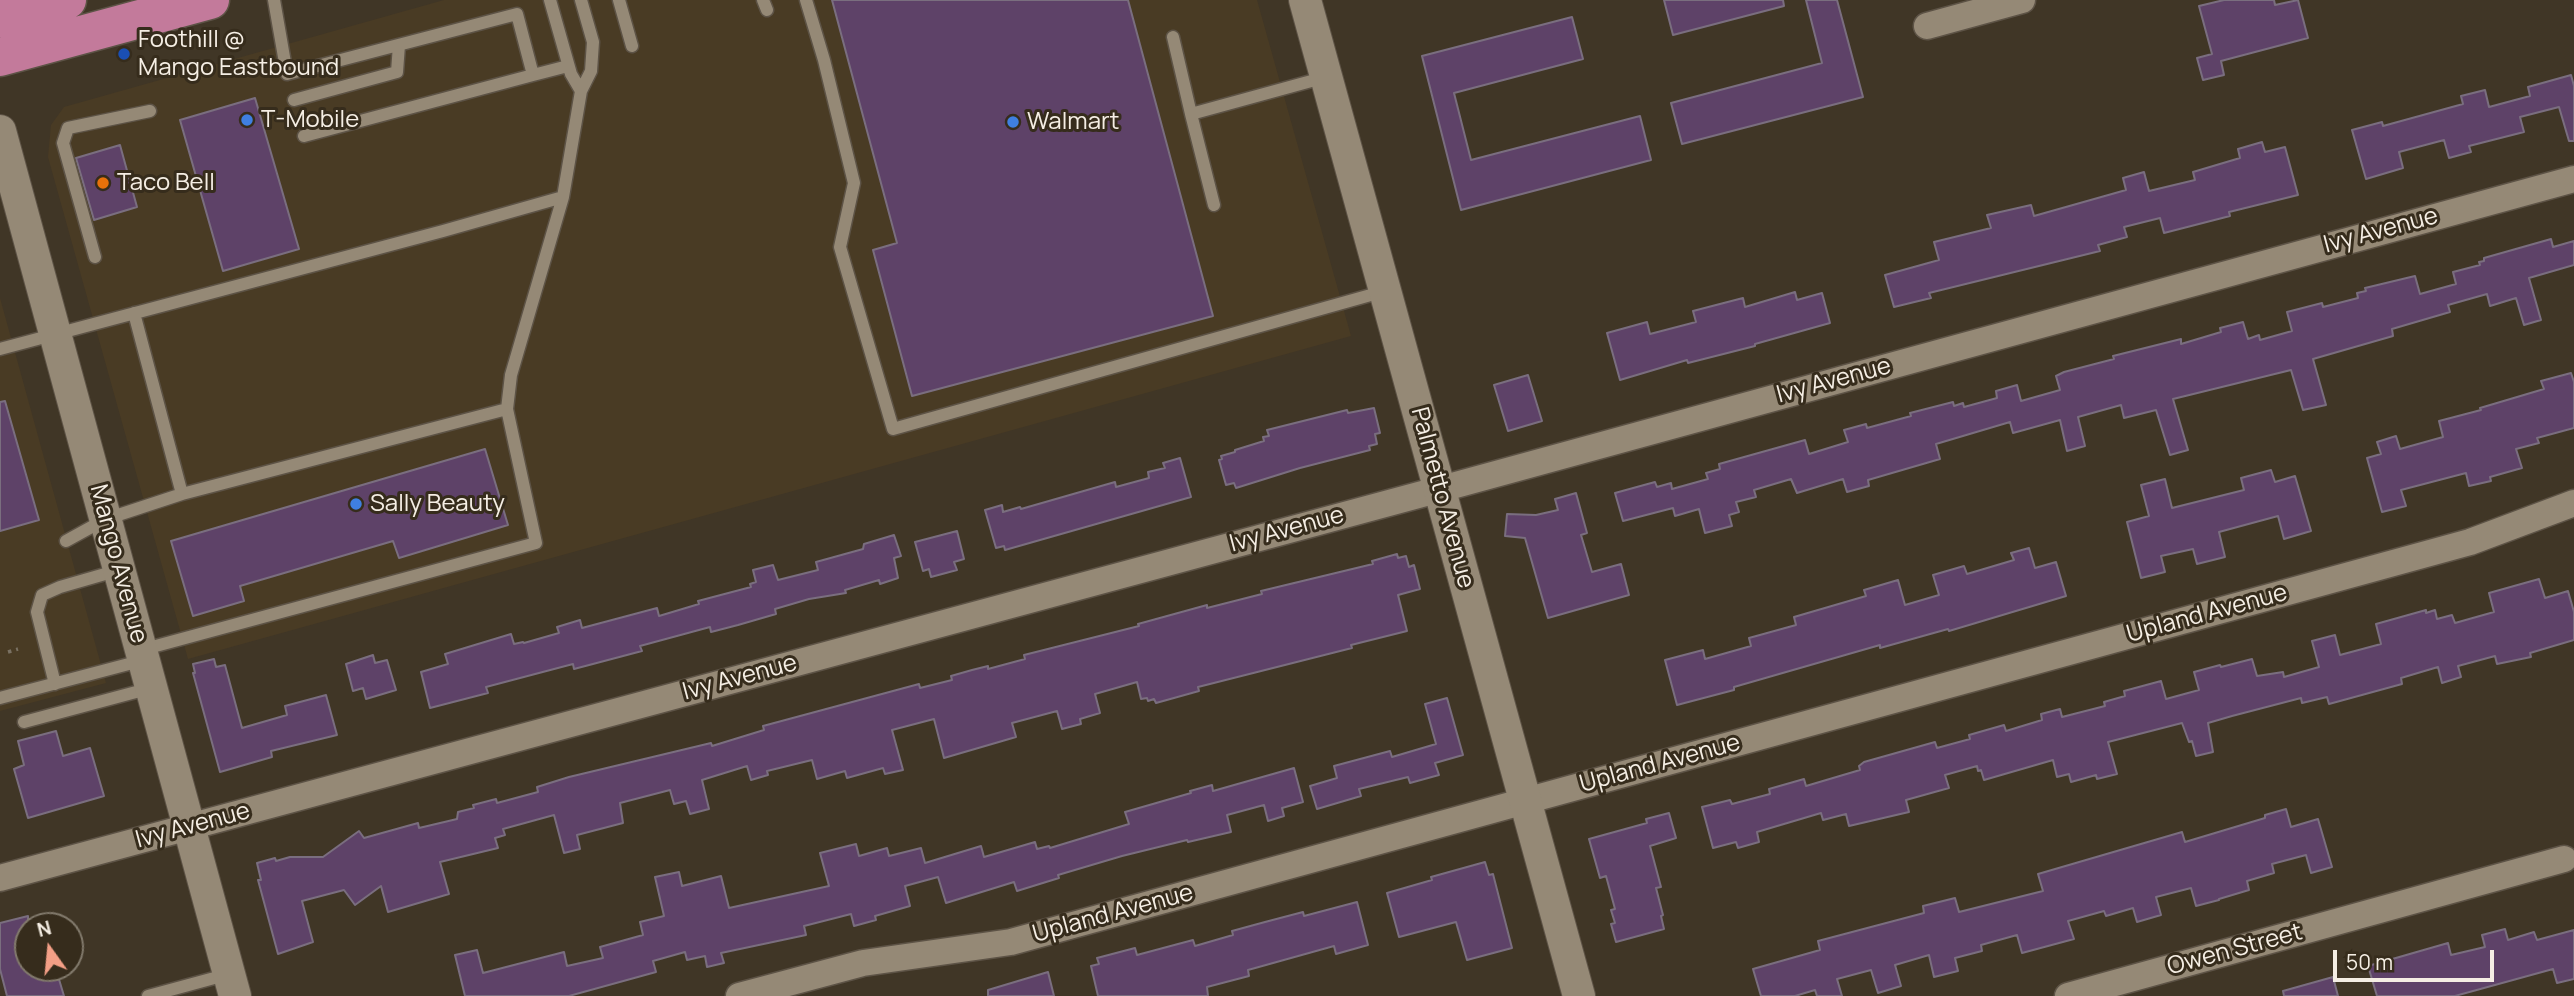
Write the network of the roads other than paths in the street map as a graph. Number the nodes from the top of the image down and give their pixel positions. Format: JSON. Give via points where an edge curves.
{"nodes":[{"id":1,"x":67,"y":0,"type":"edge"},
{"id":2,"x":210,"y":0,"type":"edge"},
{"id":3,"x":274,"y":0,"type":"edge"},
{"id":4,"x":550,"y":0,"type":"edge"},
{"id":5,"x":581,"y":0,"type":"edge"},
{"id":6,"x":619,"y":0,"type":"edge"},
{"id":7,"x":806,"y":0,"type":"edge"},
{"id":8,"x":1305,"y":0,"type":"edge"},
{"id":9,"x":2022,"y":0,"type":"edge"},
{"id":10,"x":0,"y":18,"type":"edge"},
{"id":11,"x":1927,"y":26,"type":"dead end"},
{"id":12,"x":1173,"y":37,"type":"dead end"},
{"id":13,"x":399,"y":45,"type":"junction"},
{"id":14,"x":632,"y":46,"type":"dead end"},
{"id":15,"x":0,"y":57,"type":"edge"},
{"id":16,"x":568,"y":66,"type":"junction"},
{"id":17,"x":533,"y":75,"type":"junction"},
{"id":18,"x":1326,"y":76,"type":"junction"},
{"id":19,"x":581,"y":91,"type":"junction"},
{"id":20,"x":295,"y":100,"type":"dead end"},
{"id":21,"x":150,"y":111,"type":"dead end"},
{"id":22,"x":1191,"y":114,"type":"junction"},
{"id":23,"x":0,"y":131,"type":"edge"},
{"id":24,"x":304,"y":136,"type":"dead end"},
{"id":25,"x":2574,"y":179,"type":"edge"},
{"id":26,"x":563,"y":197,"type":"junction"},
{"id":27,"x":1214,"y":205,"type":"dead end"},
{"id":28,"x":95,"y":257,"type":"dead end"},
{"id":29,"x":1385,"y":290,"type":"junction"},
{"id":30,"x":134,"y":313,"type":"junction"},
{"id":31,"x":55,"y":334,"type":"junction"},
{"id":32,"x":0,"y":349,"type":"edge"},
{"id":33,"x":507,"y":409,"type":"junction"},
{"id":34,"x":1440,"y":489,"type":"junction"},
{"id":35,"x":182,"y":494,"type":"junction"},
{"id":36,"x":2574,"y":503,"type":"edge"},
{"id":37,"x":106,"y":519,"type":"junction"},
{"id":38,"x":66,"y":541,"type":"dead end"},
{"id":39,"x":120,"y":570,"type":"junction"},
{"id":40,"x":145,"y":666,"type":"junction"},
{"id":41,"x":55,"y":684,"type":"junction"},
{"id":42,"x":0,"y":698,"type":"edge"},
{"id":43,"x":24,"y":722,"type":"dead end"},
{"id":44,"x":1525,"y":801,"type":"junction"},
{"id":45,"x":189,"y":827,"type":"junction"},
{"id":46,"x":2564,"y":859,"type":"dead end"},
{"id":47,"x":0,"y":878,"type":"edge"},
{"id":48,"x":232,"y":985,"type":"edge"},
{"id":49,"x":148,"y":996,"type":"edge"},
{"id":50,"x":740,"y":996,"type":"edge"},
{"id":51,"x":1579,"y":996,"type":"edge"},
{"id":52,"x":2068,"y":996,"type":"edge"}],
"edges":[{"from":1,"to":10,"type":"main road"},
{"from":2,"to":15,"type":"main road"},
{"from":3,"to":13,"type":"lane","via":[[287,74]]},
{"from":4,"to":16,"type":"lane"},
{"from":5,"to":19,"type":"lane","via":[[593,42],[591,71]]},
{"from":6,"to":14,"type":"lane"},
{"from":7,"to":29,"type":"lane","via":[[854,183],[840,247],[893,429]]},
{"from":8,"to":18,"type":"street","name":"Palmetto Avenue"},
{"from":9,"to":11,"type":"street"},
{"from":12,"to":22,"type":"lane"},
{"from":13,"to":17,"type":"lane","via":[[517,14]]},
{"from":13,"to":20,"type":"lane","via":[[397,72]]},
{"from":16,"to":17,"type":"lane"},
{"from":16,"to":19,"type":"lane"},
{"from":17,"to":24,"type":"lane"},
{"from":18,"to":22,"type":"lane"},
{"from":18,"to":29,"type":"street","name":"Palmetto Avenue"},
{"from":19,"to":26,"type":"lane"},
{"from":21,"to":28,"type":"lane","via":[[68,128],[62,144]]},
{"from":22,"to":27,"type":"lane"},
{"from":23,"to":31,"type":"street","name":"Mango Avenue","via":[[15,204]]},
{"from":25,"to":34,"type":"street","name":"Ivy Avenue"},
{"from":26,"to":30,"type":"lane"},
{"from":26,"to":33,"type":"lane","via":[[511,375]]},
{"from":29,"to":34,"type":"street","name":"Palmetto Avenue"},
{"from":30,"to":31,"type":"lane"},
{"from":30,"to":35,"type":"lane"},
{"from":31,"to":32,"type":"lane"},
{"from":31,"to":37,"type":"street","name":"Mango Avenue"},
{"from":33,"to":35,"type":"lane"},
{"from":33,"to":40,"type":"lane","via":[[536,543]]},
{"from":34,"to":44,"type":"street","name":"Palmetto Avenue"},
{"from":34,"to":45,"type":"street","name":"Ivy Avenue"},
{"from":35,"to":37,"type":"lane"},
{"from":36,"to":44,"type":"street","name":"Upland Avenue","via":[[2470,542]]},
{"from":37,"to":38,"type":"lane"},
{"from":37,"to":39,"type":"street","name":"Mango Avenue"},
{"from":39,"to":40,"type":"street","name":"Mango Avenue"},
{"from":39,"to":41,"type":"lane","via":[[42,595],[37,612]]},
{"from":40,"to":41,"type":"lane"},
{"from":40,"to":43,"type":"lane"},
{"from":40,"to":45,"type":"street","name":"Mango Avenue"},
{"from":41,"to":42,"type":"lane"},
{"from":44,"to":50,"type":"street","name":"Upland Avenue","via":[[1011,942],[863,963]]},
{"from":44,"to":51,"type":"street","name":"Palmetto Avenue"},
{"from":45,"to":47,"type":"street","name":"Ivy Avenue"},
{"from":45,"to":48,"type":"street","name":"Mango Avenue"},
{"from":46,"to":52,"type":"street","name":"Owen Street"},
{"from":48,"to":49,"type":"lane"}]}
